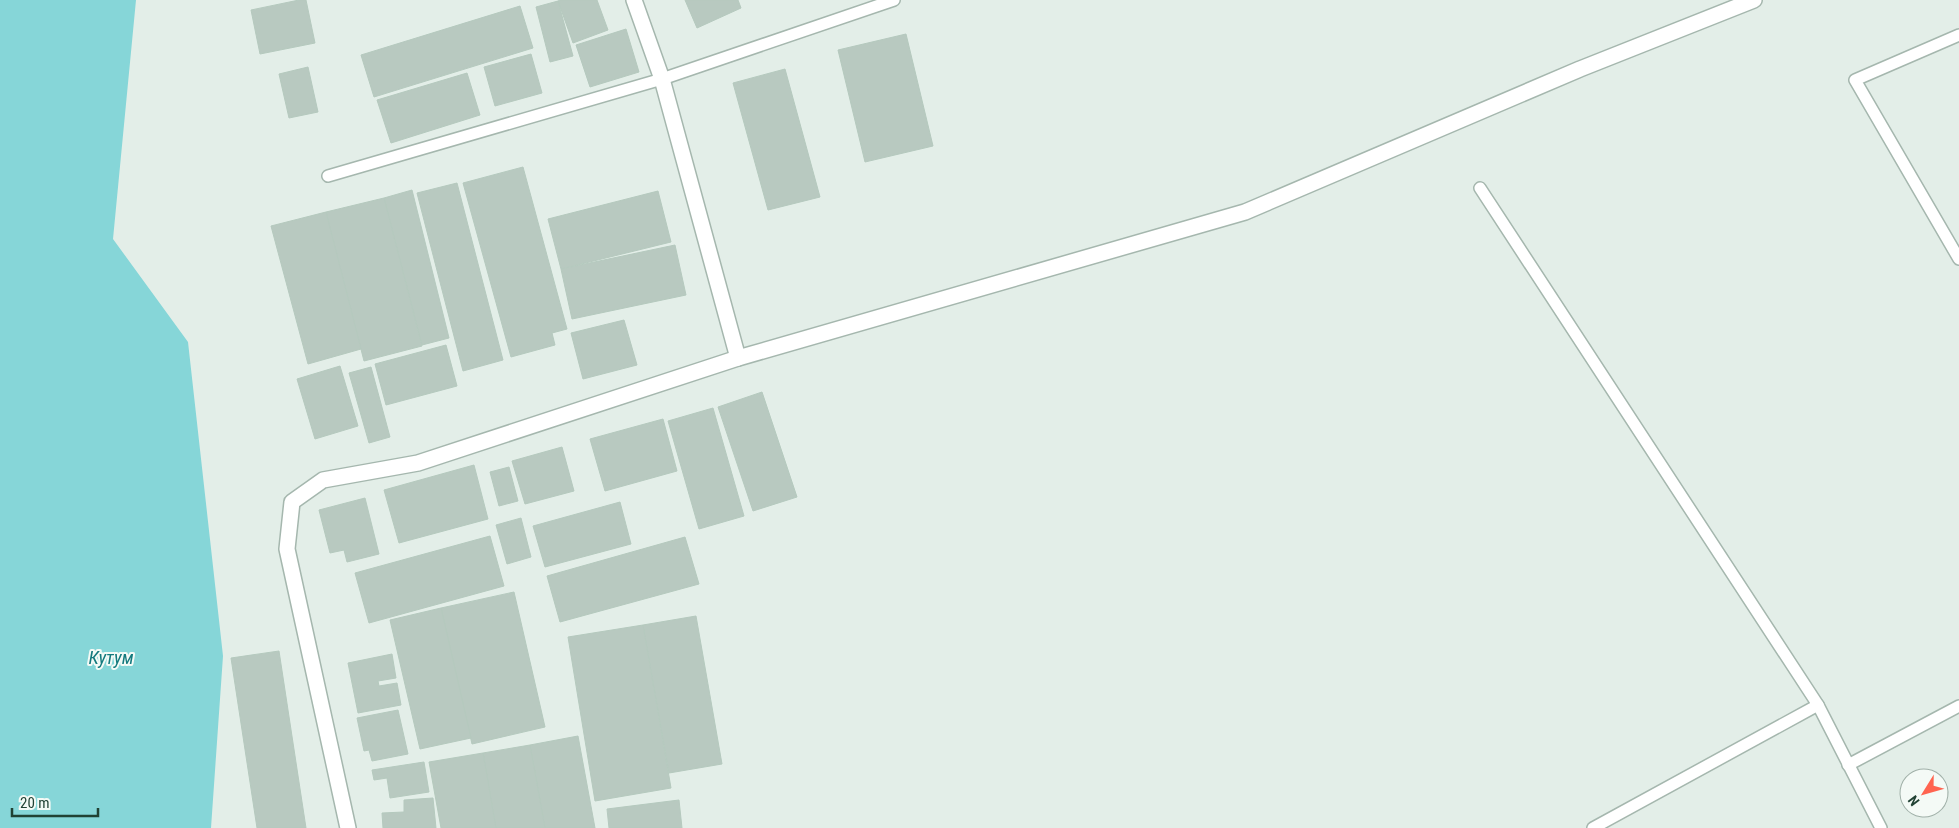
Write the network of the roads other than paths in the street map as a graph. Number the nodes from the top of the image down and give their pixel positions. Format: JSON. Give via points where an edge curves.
{"nodes":[{"id":1,"x":634,"y":0,"type":"edge"},
{"id":2,"x":894,"y":0,"type":"edge"},
{"id":3,"x":1754,"y":0,"type":"edge"},
{"id":4,"x":1959,"y":35,"type":"edge"},
{"id":5,"x":662,"y":78,"type":"junction"},
{"id":6,"x":328,"y":176,"type":"dead end"},
{"id":7,"x":1480,"y":188,"type":"dead end"},
{"id":8,"x":1959,"y":259,"type":"edge"},
{"id":9,"x":738,"y":358,"type":"junction"},
{"id":10,"x":1818,"y":705,"type":"junction"},
{"id":11,"x":1959,"y":706,"type":"edge"},
{"id":12,"x":1848,"y":765,"type":"junction"},
{"id":13,"x":348,"y":828,"type":"edge"},
{"id":14,"x":1593,"y":828,"type":"edge"},
{"id":15,"x":1881,"y":828,"type":"edge"}],
"edges":[{"from":1,"to":5,"type":"street"},
{"from":2,"to":5,"type":"lane"},
{"from":3,"to":9,"type":"street","via":[[1580,69],[1245,212]]},
{"from":4,"to":8,"type":"lane","via":[[1855,80]]},
{"from":5,"to":6,"type":"lane"},
{"from":5,"to":9,"type":"street"},
{"from":7,"to":10,"type":"lane"},
{"from":9,"to":13,"type":"street","via":[[418,463],[323,480],[292,502],[287,549]]},
{"from":10,"to":12,"type":"lane"},
{"from":10,"to":14,"type":"lane"},
{"from":11,"to":12,"type":"lane"},
{"from":12,"to":15,"type":"lane"}]}
